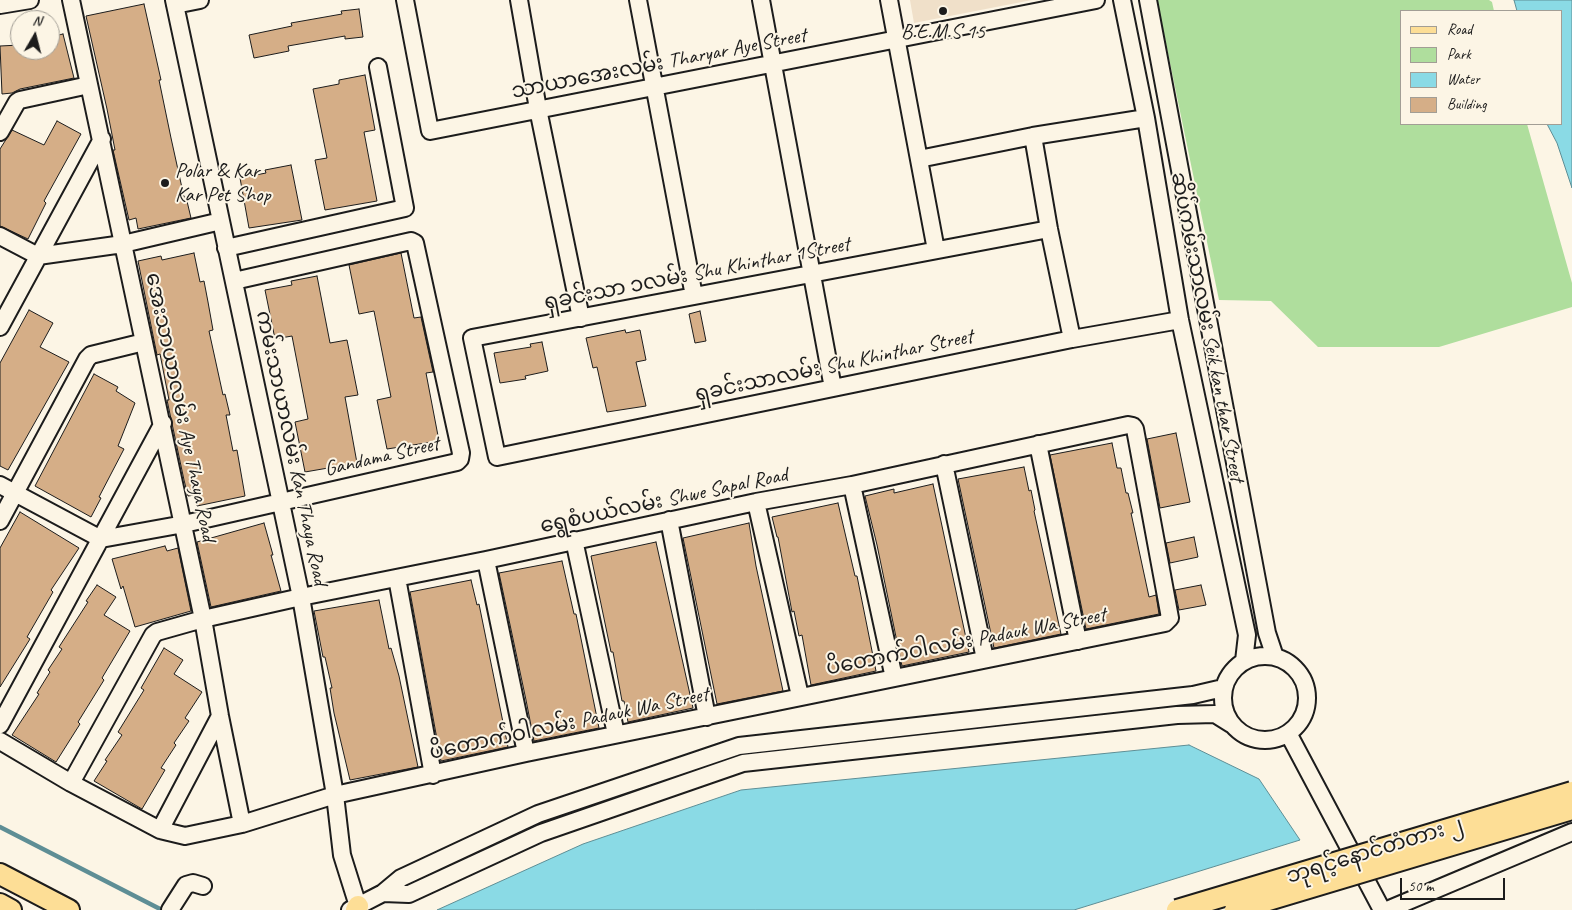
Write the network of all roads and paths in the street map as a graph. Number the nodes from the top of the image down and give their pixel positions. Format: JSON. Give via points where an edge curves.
{"nodes":[{"id":1,"x":30,"y":0,"type":"edge"},
{"id":2,"x":71,"y":0,"type":"edge"},
{"id":3,"x":200,"y":0,"type":"edge"},
{"id":4,"x":405,"y":0,"type":"edge"},
{"id":5,"x":518,"y":0,"type":"edge"},
{"id":6,"x":638,"y":0,"type":"edge"},
{"id":7,"x":761,"y":0,"type":"edge"},
{"id":8,"x":889,"y":0,"type":"edge"},
{"id":9,"x":1096,"y":0,"type":"edge"},
{"id":10,"x":1122,"y":0,"type":"edge"},
{"id":11,"x":1148,"y":0,"type":"edge"},
{"id":12,"x":174,"y":3,"type":"edge"},
{"id":13,"x":0,"y":5,"type":"edge"},
{"id":14,"x":896,"y":39,"type":"junction"},
{"id":15,"x":772,"y":64,"type":"junction"},
{"id":16,"x":378,"y":67,"type":"dead end"},
{"id":17,"x":89,"y":85,"type":"junction"},
{"id":18,"x":654,"y":87,"type":"junction"},
{"id":19,"x":538,"y":109,"type":"junction"},
{"id":20,"x":1146,"y":118,"type":"junction"},
{"id":21,"x":0,"y":132,"type":"edge"},
{"id":22,"x":1033,"y":136,"type":"junction"},
{"id":23,"x":102,"y":139,"type":"junction"},
{"id":24,"x":919,"y":159,"type":"junction"},
{"id":25,"x":221,"y":221,"type":"junction"},
{"id":26,"x":1049,"y":229,"type":"junction"},
{"id":27,"x":0,"y":236,"type":"edge"},
{"id":28,"x":123,"y":244,"type":"junction"},
{"id":29,"x":226,"y":248,"type":"junction"},
{"id":30,"x":936,"y":250,"type":"junction"},
{"id":31,"x":38,"y":256,"type":"junction"},
{"id":32,"x":812,"y":274,"type":"junction"},
{"id":33,"x":234,"y":281,"type":"junction"},
{"id":34,"x":694,"y":296,"type":"junction"},
{"id":35,"x":581,"y":318,"type":"junction"},
{"id":36,"x":1180,"y":320,"type":"junction"},
{"id":37,"x":0,"y":327,"type":"edge"},
{"id":38,"x":1072,"y":339,"type":"junction"},
{"id":39,"x":144,"y":342,"type":"junction"},
{"id":40,"x":833,"y":388,"type":"junction"},
{"id":41,"x":163,"y":423,"type":"junction"},
{"id":42,"x":1038,"y":444,"type":"junction"},
{"id":43,"x":497,"y":457,"type":"joint"},
{"id":44,"x":944,"y":464,"type":"junction"},
{"id":45,"x":852,"y":485,"type":"junction"},
{"id":46,"x":7,"y":489,"type":"edge"},
{"id":47,"x":280,"y":502,"type":"junction"},
{"id":48,"x":756,"y":502,"type":"junction"},
{"id":49,"x":668,"y":520,"type":"junction"},
{"id":50,"x":0,"y":521,"type":"edge"},
{"id":51,"x":184,"y":524,"type":"junction"},
{"id":52,"x":101,"y":539,"type":"junction"},
{"id":53,"x":574,"y":540,"type":"junction"},
{"id":54,"x":486,"y":560,"type":"junction"},
{"id":55,"x":396,"y":578,"type":"junction"},
{"id":56,"x":301,"y":597,"type":"junction"},
{"id":57,"x":204,"y":619,"type":"junction"},
{"id":58,"x":1168,"y":622,"type":"joint"},
{"id":59,"x":1078,"y":641,"type":"junction"},
{"id":60,"x":1275,"y":657,"type":"junction"},
{"id":61,"x":985,"y":659,"type":"junction"},
{"id":62,"x":1244,"y":661,"type":"junction"},
{"id":63,"x":894,"y":678,"type":"junction"},
{"id":64,"x":1223,"y":688,"type":"junction"},
{"id":65,"x":800,"y":696,"type":"junction"},
{"id":66,"x":220,"y":716,"type":"junction"},
{"id":67,"x":707,"y":718,"type":"junction"},
{"id":68,"x":1231,"y":724,"type":"junction"},
{"id":69,"x":0,"y":725,"type":"edge"},
{"id":70,"x":1288,"y":733,"type":"junction"},
{"id":71,"x":616,"y":734,"type":"junction"},
{"id":72,"x":0,"y":741,"type":"edge"},
{"id":73,"x":526,"y":753,"type":"junction"},
{"id":74,"x":433,"y":775,"type":"junction"},
{"id":75,"x":71,"y":783,"type":"junction"},
{"id":76,"x":1572,"y":792,"type":"edge"},
{"id":77,"x":335,"y":795,"type":"junction"},
{"id":78,"x":1572,"y":809,"type":"edge"},
{"id":79,"x":242,"y":824,"type":"junction"},
{"id":80,"x":160,"y":830,"type":"junction"},
{"id":81,"x":1572,"y":832,"type":"edge"},
{"id":82,"x":0,"y":874,"type":"edge"},
{"id":83,"x":203,"y":886,"type":"dead end"},
{"id":84,"x":384,"y":893,"type":"junction"},
{"id":85,"x":0,"y":904,"type":"edge"},
{"id":86,"x":355,"y":909,"type":"edge"},
{"id":87,"x":11,"y":910,"type":"edge"},
{"id":88,"x":70,"y":910,"type":"edge"},
{"id":89,"x":170,"y":910,"type":"edge"},
{"id":90,"x":1177,"y":910,"type":"edge"},
{"id":91,"x":1235,"y":910,"type":"edge"},
{"id":92,"x":1382,"y":910,"type":"edge"},
{"id":93,"x":1387,"y":910,"type":"edge"}],
"edges":[{"from":1,"to":13,"type":"street"},
{"from":2,"to":17,"type":"street","name":"အေးသာယာလမ်း Aye Thaya Road"},
{"from":3,"to":12,"type":"street"},
{"from":4,"to":19,"type":"street","name":"သာယာအေးလမ်း Tharyar Aye Street","via":[[430,131]]},
{"from":5,"to":19,"type":"street"},
{"from":6,"to":18,"type":"street"},
{"from":7,"to":15,"type":"street"},
{"from":8,"to":14,"type":"street"},
{"from":9,"to":14,"type":"street"},
{"from":10,"to":20,"type":"street","name":"ဆိပ်ကမ်းသာလမ်း Seik kan thar Street"},
{"from":11,"to":60,"type":"street","name":"ဆိပ်ကမ်းသာလမ်း Seik kan thar Street","via":[[1267,634]]},
{"from":12,"to":25,"type":"street","name":"ကမ်းသာယာလမ်း Kan Thaya Road"},
{"from":14,"to":15,"type":"street","name":"သာယာအေးလမ်း Tharyar Aye Street"},
{"from":14,"to":24,"type":"street"},
{"from":15,"to":18,"type":"street","name":"သာယာအေးလမ်း Tharyar Aye Street"},
{"from":15,"to":32,"type":"street"},
{"from":16,"to":29,"type":"street","via":[[405,208]]},
{"from":17,"to":21,"type":"street","via":[[20,100]]},
{"from":17,"to":23,"type":"street","name":"အေးသာယာလမ်း Aye Thaya Road"},
{"from":18,"to":19,"type":"street","name":"သာယာအေးလမ်း Tharyar Aye Street"},
{"from":18,"to":34,"type":"street"},
{"from":19,"to":35,"type":"street"},
{"from":20,"to":22,"type":"street"},
{"from":20,"to":36,"type":"street","name":"ဆိပ်ကမ်းသာလမ်း Seik kan thar Street"},
{"from":22,"to":24,"type":"street"},
{"from":22,"to":26,"type":"street"},
{"from":23,"to":28,"type":"street","name":"အေးသာယာလမ်း Aye Thaya Road"},
{"from":23,"to":31,"type":"street"},
{"from":24,"to":30,"type":"street"},
{"from":25,"to":28,"type":"street"},
{"from":25,"to":29,"type":"street","name":"ကမ်းသာယာလမ်း Kan Thaya Road"},
{"from":26,"to":30,"type":"street","name":"ရှခင်းသာ ၁လမ်း Shu Khinthar 1Street"},
{"from":26,"to":38,"type":"street"},
{"from":27,"to":31,"type":"street"},
{"from":28,"to":31,"type":"street"},
{"from":28,"to":39,"type":"street","name":"အေးသာယာလမ်း Aye Thaya Road"},
{"from":29,"to":33,"type":"street","name":"ကမ်းသာယာလမ်း Kan Thaya Road"},
{"from":30,"to":32,"type":"street","name":"ရှခင်းသာ ၁လမ်း Shu Khinthar 1Street"},
{"from":31,"to":37,"type":"street"},
{"from":32,"to":34,"type":"street","name":"ရှခင်းသာ ၁လမ်း Shu Khinthar 1Street"},
{"from":32,"to":40,"type":"street"},
{"from":33,"to":47,"type":"street","name":"ကမ်းသာယာလမ်း Kan Thaya Road"},
{"from":33,"to":47,"type":"street","name":"Gandama Street","via":[[412,241],[415,243],[461,453],[457,462]]},
{"from":34,"to":35,"type":"street","name":"ရှခင်းသာ ၁လမ်း Shu Khinthar 1Street"},
{"from":35,"to":43,"type":"street","name":"ရှခင်းသာ ၁လမ်း Shu Khinthar 1Street","via":[[472,338]]},
{"from":36,"to":38,"type":"street","name":"ရှခင်းသာလမ်း Shu Khinthar Street"},
{"from":36,"to":62,"type":"street","name":"ဆိပ်ကမ်းသာလမ်း Seik kan thar Street","via":[[1247,635]]},
{"from":38,"to":40,"type":"street","name":"ရှခင်းသာလမ်း Shu Khinthar Street"},
{"from":39,"to":41,"type":"street","name":"အေးသာယာလမ်း Aye Thaya Road"},
{"from":39,"to":46,"type":"street","via":[[91,355],[87,359]]},
{"from":40,"to":43,"type":"street","name":"ရှခင်းသာလမ်း Shu Khinthar Street"},
{"from":41,"to":51,"type":"street","name":"အေးသာယာလမ်း Aye Thaya Road"},
{"from":41,"to":52,"type":"street"},
{"from":42,"to":44,"type":"street","name":"ရွေစံပယ်လမ်း Shwe Sapal Road"},
{"from":42,"to":58,"type":"street","name":"ရွေစံပယ်လမ်း Shwe Sapal Road","via":[[1133,426],[1170,618]]},
{"from":42,"to":59,"type":"street"},
{"from":44,"to":45,"type":"street","name":"ရွေစံပယ်လမ်း Shwe Sapal Road"},
{"from":44,"to":61,"type":"street"},
{"from":45,"to":48,"type":"street","name":"ရွေစံပယ်လမ်း Shwe Sapal Road"},
{"from":45,"to":63,"type":"street"},
{"from":46,"to":50,"type":"street"},
{"from":46,"to":52,"type":"street"},
{"from":47,"to":51,"type":"street","name":"Gandama Street"},
{"from":47,"to":56,"type":"street","name":"ကမ်းသာယာလမ်း Kan Thaya Road"},
{"from":48,"to":49,"type":"street","name":"ရွေစံပယ်လမ်း Shwe Sapal Road"},
{"from":48,"to":65,"type":"street"},
{"from":49,"to":53,"type":"street","name":"ရွေစံပယ်လမ်း Shwe Sapal Road"},
{"from":49,"to":67,"type":"street"},
{"from":51,"to":52,"type":"street","name":"Gandama Street"},
{"from":51,"to":57,"type":"street","name":"အေးသာယာလမ်း Aye Thaya Road"},
{"from":52,"to":69,"type":"street"},
{"from":53,"to":54,"type":"street","name":"ရွေစံပယ်လမ်း Shwe Sapal Road"},
{"from":53,"to":71,"type":"street"},
{"from":54,"to":55,"type":"street","name":"ရွေစံပယ်လမ်း Shwe Sapal Road"},
{"from":54,"to":73,"type":"street"},
{"from":55,"to":56,"type":"street","name":"ရွေစံပယ်လမ်း Shwe Sapal Road"},
{"from":55,"to":74,"type":"street"},
{"from":56,"to":57,"type":"street","name":"ရွေစံပယ်လမ်း Shwe Sapal Road"},
{"from":56,"to":77,"type":"street","name":"ကမ်းသာယာလမ်း Kan Thaya Road"},
{"from":57,"to":66,"type":"street","name":"အေးသာယာလမ်း Aye Thaya Road"},
{"from":57,"to":75,"type":"street","name":"ရွေစံပယ်လမ်း Shwe Sapal Road","via":[[153,635]]},
{"from":58,"to":59,"type":"street","name":"ပိတောက်ဝါလမ်း Padauk Wa Street"},
{"from":59,"to":61,"type":"street","name":"ပိတောက်ဝါလမ်း Padauk Wa Street"},
{"from":60,"to":62,"type":"street","via":[[1260,656]]},
{"from":60,"to":70,"type":"street","via":[[1298,673],[1305,686],[1307,701],[1304,714]]},
{"from":61,"to":63,"type":"street","name":"ပိတောက်ဝါလမ်း Padauk Wa Street"},
{"from":62,"to":64,"type":"street","via":[[1234,669]]},
{"from":63,"to":65,"type":"street","name":"ပိတောက်ဝါလမ်း Padauk Wa Street"},
{"from":64,"to":68,"type":"street","via":[[1223,706]]},
{"from":64,"to":84,"type":"street","via":[[1193,695],[739,746],[538,814],[401,878]]},
{"from":65,"to":67,"type":"street","name":"ပိတောက်ဝါလမ်း Padauk Wa Street"},
{"from":66,"to":79,"type":"street","name":"အေးသာယာလမ်း Aye Thaya Road"},
{"from":66,"to":80,"type":"street"},
{"from":67,"to":71,"type":"street","name":"ပိတောက်ဝါလမ်း Padauk Wa Street"},
{"from":68,"to":70,"type":"street","via":[[1248,737],[1263,740]]},
{"from":68,"to":84,"type":"street","via":[[1215,714],[1177,715],[743,763],[541,833],[408,894]]},
{"from":70,"to":92,"type":"street"},
{"from":71,"to":73,"type":"street","name":"ပိတောက်ဝါလမ်း Padauk Wa Street"},
{"from":72,"to":75,"type":"street","name":"ပိတောက်ဝါလမ်း Padauk Wa Street"},
{"from":73,"to":74,"type":"street","name":"ပိတောက်ဝါလမ်း Padauk Wa Street"},
{"from":74,"to":77,"type":"street","name":"ပိတောက်ဝါလမ်း Padauk Wa Street"},
{"from":75,"to":80,"type":"street","name":"ပိတောက်ဝါလမ်း Padauk Wa Street"},
{"from":76,"to":90,"type":"main road","name":"ဘုရင့်နောင်တံတား ၂","bridge":true},
{"from":77,"to":79,"type":"street","name":"ပိတောက်ဝါလမ်း Padauk Wa Street"},
{"from":77,"to":86,"type":"street","name":"ကမ်းသာယာလမ်း Kan Thaya Road","via":[[342,855]]},
{"from":78,"to":91,"type":"main road","bridge":true},
{"from":79,"to":80,"type":"street","name":"ပိတောက်ဝါလမ်း Padauk Wa Street","via":[[184,836]]},
{"from":81,"to":93,"type":"street"},
{"from":82,"to":88,"type":"main road"},
{"from":83,"to":89,"type":"street","via":[[186,885]]},
{"from":84,"to":86,"type":"street"},
{"from":85,"to":87,"type":"main road"}]}
